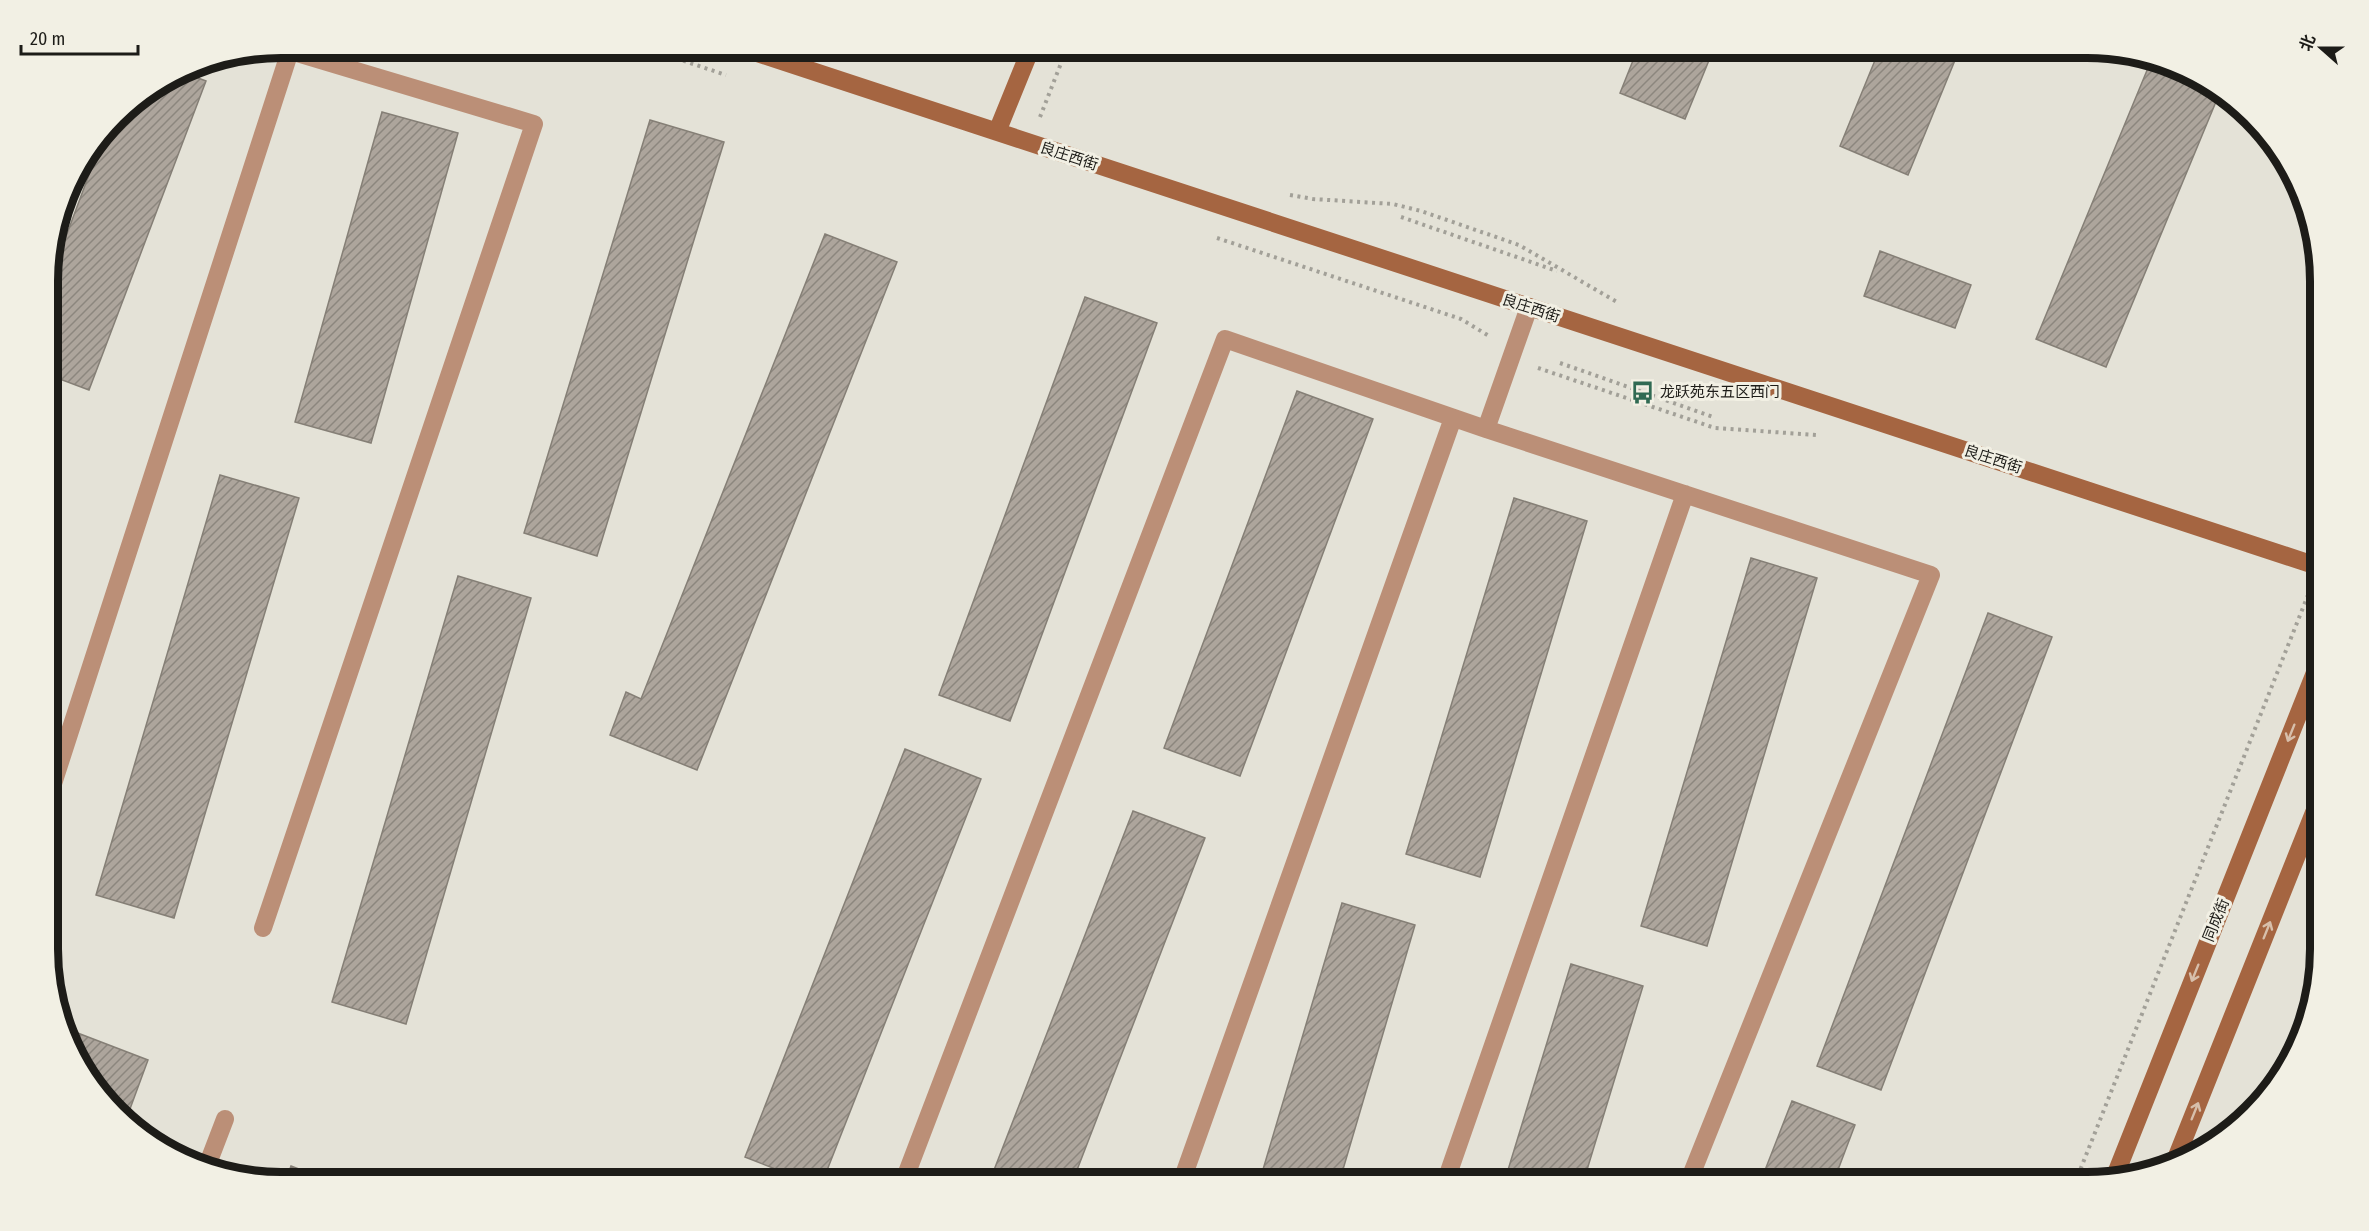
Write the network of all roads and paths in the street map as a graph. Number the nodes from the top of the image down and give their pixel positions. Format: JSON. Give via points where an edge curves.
{"nodes":[{"id":1,"x":285,"y":58,"type":"edge"},
{"id":2,"x":318,"y":58,"type":"edge"},
{"id":3,"x":675,"y":58,"type":"edge"},
{"id":4,"x":772,"y":58,"type":"edge"},
{"id":5,"x":1027,"y":58,"type":"edge"},
{"id":6,"x":727,"y":75,"type":"dead end"},
{"id":7,"x":997,"y":132,"type":"junction"},
{"id":8,"x":1285,"y":194,"type":"dead end"},
{"id":9,"x":1401,"y":217,"type":"dead end"},
{"id":10,"x":1212,"y":237,"type":"dead end"},
{"id":11,"x":1557,"y":271,"type":"dead end"},
{"id":12,"x":1624,"y":306,"type":"dead end"},
{"id":13,"x":1529,"y":307,"type":"junction"},
{"id":14,"x":1514,"y":352,"type":"junction"},
{"id":15,"x":1560,"y":363,"type":"dead end"},
{"id":16,"x":1713,"y":417,"type":"dead end"},
{"id":17,"x":1453,"y":418,"type":"junction"},
{"id":18,"x":1486,"y":429,"type":"junction"},
{"id":19,"x":1825,"y":437,"type":"dead end"},
{"id":20,"x":1685,"y":494,"type":"junction"},
{"id":21,"x":2310,"y":564,"type":"edge"},
{"id":22,"x":2310,"y":592,"type":"edge"},
{"id":23,"x":2310,"y":685,"type":"edge"},
{"id":24,"x":58,"y":768,"type":"edge"},
{"id":25,"x":2310,"y":820,"type":"edge"},
{"id":26,"x":263,"y":928,"type":"dead end"},
{"id":27,"x":225,"y":1119,"type":"dead end"},
{"id":28,"x":2178,"y":1154,"type":"edge"},
{"id":29,"x":209,"y":1161,"type":"edge"},
{"id":30,"x":2117,"y":1171,"type":"edge"},
{"id":31,"x":907,"y":1172,"type":"edge"},
{"id":32,"x":1185,"y":1172,"type":"edge"},
{"id":33,"x":1449,"y":1172,"type":"edge"},
{"id":34,"x":1692,"y":1172,"type":"edge"},
{"id":35,"x":2079,"y":1172,"type":"edge"}],
"edges":[{"from":1,"to":24,"type":"lane"},
{"from":2,"to":26,"type":"lane","via":[[534,124]]},
{"from":3,"to":6,"type":"path"},
{"from":4,"to":7,"type":"street","name":"良庄西街"},
{"from":5,"to":7,"type":"street"},
{"from":7,"to":13,"type":"street","name":"良庄西街"},
{"from":8,"to":12,"type":"path","via":[[1394,204],[1421,211],[1519,245]]},
{"from":9,"to":11,"type":"path"},
{"from":10,"to":14,"type":"path","via":[[1461,319]]},
{"from":13,"to":14,"type":"lane"},
{"from":13,"to":21,"type":"street","name":"良庄西街"},
{"from":14,"to":18,"type":"lane"},
{"from":14,"to":19,"type":"path","via":[[1542,370],[1693,422],[1715,428]]},
{"from":15,"to":16,"type":"path"},
{"from":17,"to":18,"type":"lane"},
{"from":17,"to":31,"type":"lane","via":[[1225,339]]},
{"from":17,"to":32,"type":"lane"},
{"from":18,"to":20,"type":"lane"},
{"from":20,"to":33,"type":"lane"},
{"from":20,"to":34,"type":"lane","via":[[1931,575]]},
{"from":22,"to":35,"type":"path"},
{"from":23,"to":30,"type":"street","name":"同成街","one_way":true},
{"from":28,"to":25,"type":"street","one_way":true},
{"from":27,"to":29,"type":"lane"}]}
